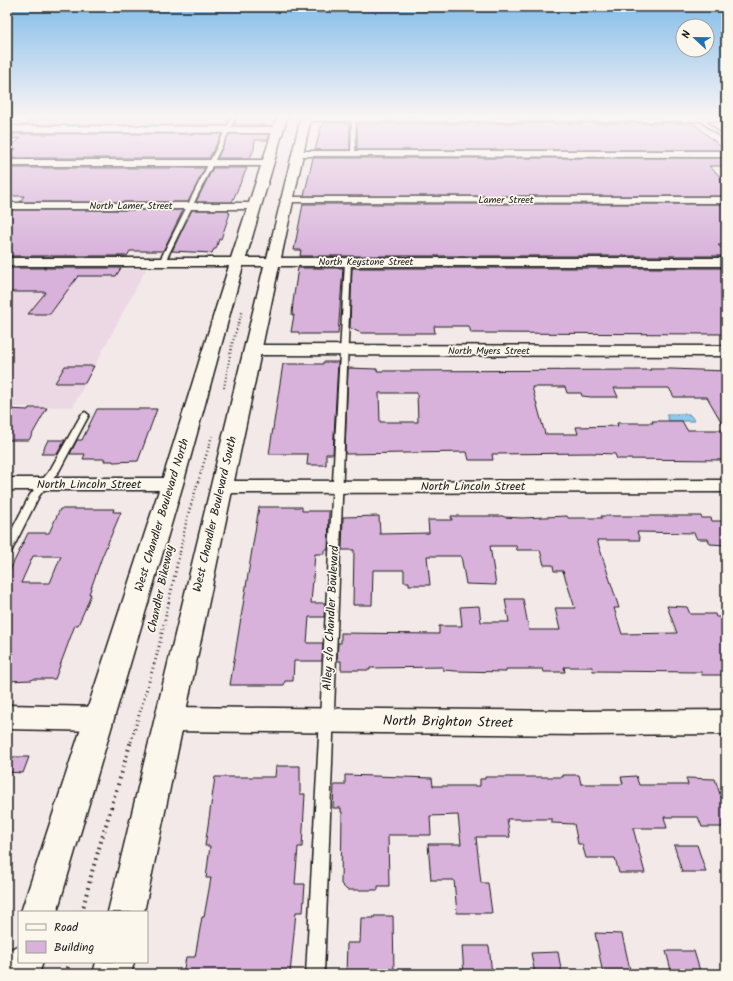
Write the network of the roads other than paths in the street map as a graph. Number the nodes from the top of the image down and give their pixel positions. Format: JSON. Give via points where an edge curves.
{"nodes":[{"id":1,"x":7,"y":163,"type":"edge"},
{"id":2,"x":211,"y":163,"type":"junction"},
{"id":3,"x":267,"y":163,"type":"joint"},
{"id":4,"x":296,"y":163,"type":"edge"},
{"id":5,"x":286,"y":200,"type":"junction"},
{"id":6,"x":726,"y":200,"type":"edge"},
{"id":7,"x":7,"y":206,"type":"edge"},
{"id":8,"x":190,"y":206,"type":"junction"},
{"id":9,"x":254,"y":206,"type":"junction"},
{"id":10,"x":7,"y":262,"type":"edge"},
{"id":11,"x":162,"y":262,"type":"junction"},
{"id":12,"x":238,"y":262,"type":"junction"},
{"id":13,"x":271,"y":262,"type":"junction"},
{"id":14,"x":348,"y":262,"type":"junction"},
{"id":15,"x":726,"y":262,"type":"edge"},
{"id":16,"x":253,"y":350,"type":"junction"},
{"id":17,"x":344,"y":350,"type":"junction"},
{"id":18,"x":726,"y":351,"type":"edge"},
{"id":19,"x":85,"y":414,"type":"dead end"},
{"id":20,"x":7,"y":484,"type":"edge"},
{"id":21,"x":44,"y":484,"type":"junction"},
{"id":22,"x":172,"y":484,"type":"junction"},
{"id":23,"x":337,"y":486,"type":"junction"},
{"id":24,"x":726,"y":486,"type":"edge"},
{"id":25,"x":220,"y":487,"type":"junction"},
{"id":26,"x":7,"y":550,"type":"edge"},
{"id":27,"x":7,"y":717,"type":"edge"},
{"id":28,"x":100,"y":719,"type":"junction"},
{"id":29,"x":170,"y":719,"type":"junction"},
{"id":30,"x":327,"y":721,"type":"junction"},
{"id":31,"x":726,"y":722,"type":"edge"},
{"id":32,"x":39,"y":911,"type":"edge"},
{"id":33,"x":126,"y":911,"type":"edge"},
{"id":34,"x":24,"y":963,"type":"edge"},
{"id":35,"x":114,"y":963,"type":"edge"},
{"id":36,"x":20,"y":974,"type":"edge"},
{"id":37,"x":112,"y":974,"type":"edge"},
{"id":38,"x":315,"y":974,"type":"edge"}],
"edges":[{"from":1,"to":2,"type":"street"},
{"from":2,"to":3,"type":"street"},
{"from":2,"to":8,"type":"lane"},
{"from":3,"to":9,"type":"main road","name":"West Chandler Boulevard North"},
{"from":4,"to":5,"type":"main road","name":"West Chandler Boulevard South"},
{"from":5,"to":6,"type":"street","name":"Lamer Street"},
{"from":5,"to":13,"type":"main road","name":"West Chandler Boulevard South"},
{"from":7,"to":8,"type":"street","name":"North Lamer Street"},
{"from":8,"to":9,"type":"street","name":"North Lamer Street"},
{"from":8,"to":11,"type":"lane"},
{"from":9,"to":12,"type":"main road","name":"West Chandler Boulevard North"},
{"from":10,"to":11,"type":"main road","name":"North Keystone Street"},
{"from":11,"to":12,"type":"main road","name":"North Keystone Street"},
{"from":12,"to":13,"type":"main road","name":"North Keystone Street"},
{"from":12,"to":22,"type":"main road","name":"West Chandler Boulevard North"},
{"from":13,"to":14,"type":"main road","name":"North Keystone Street"},
{"from":13,"to":16,"type":"main road","name":"West Chandler Boulevard South"},
{"from":14,"to":15,"type":"main road","name":"North Keystone Street"},
{"from":14,"to":17,"type":"lane","name":"Alley s/o Chandler Boulevard"},
{"from":16,"to":17,"type":"street","name":"North Myers Street"},
{"from":16,"to":25,"type":"main road","name":"West Chandler Boulevard South"},
{"from":17,"to":18,"type":"street","name":"North Myers Street"},
{"from":17,"to":23,"type":"lane","name":"Alley s/o Chandler Boulevard"},
{"from":19,"to":21,"type":"lane","via":[[54,471]]},
{"from":20,"to":21,"type":"street","name":"North Lincoln Street"},
{"from":21,"to":22,"type":"street","name":"North Lincoln Street"},
{"from":21,"to":26,"type":"lane","via":[[35,495]]},
{"from":22,"to":28,"type":"main road","name":"West Chandler Boulevard North"},
{"from":23,"to":24,"type":"street","name":"North Lincoln Street"},
{"from":23,"to":25,"type":"street","name":"North Lincoln Street"},
{"from":23,"to":30,"type":"lane","name":"Alley s/o Chandler Boulevard"},
{"from":25,"to":29,"type":"main road","name":"West Chandler Boulevard South"},
{"from":27,"to":28,"type":"street"},
{"from":28,"to":32,"type":"main road","name":"West Chandler Boulevard North"},
{"from":29,"to":30,"type":"street","name":"North Brighton Street"},
{"from":29,"to":33,"type":"main road","name":"West Chandler Boulevard South"},
{"from":30,"to":31,"type":"street","name":"North Brighton Street"},
{"from":30,"to":38,"type":"lane","name":"Alley s/o Chandler Boulevard"},
{"from":34,"to":36,"type":"main road"},
{"from":35,"to":37,"type":"main road"}]}
